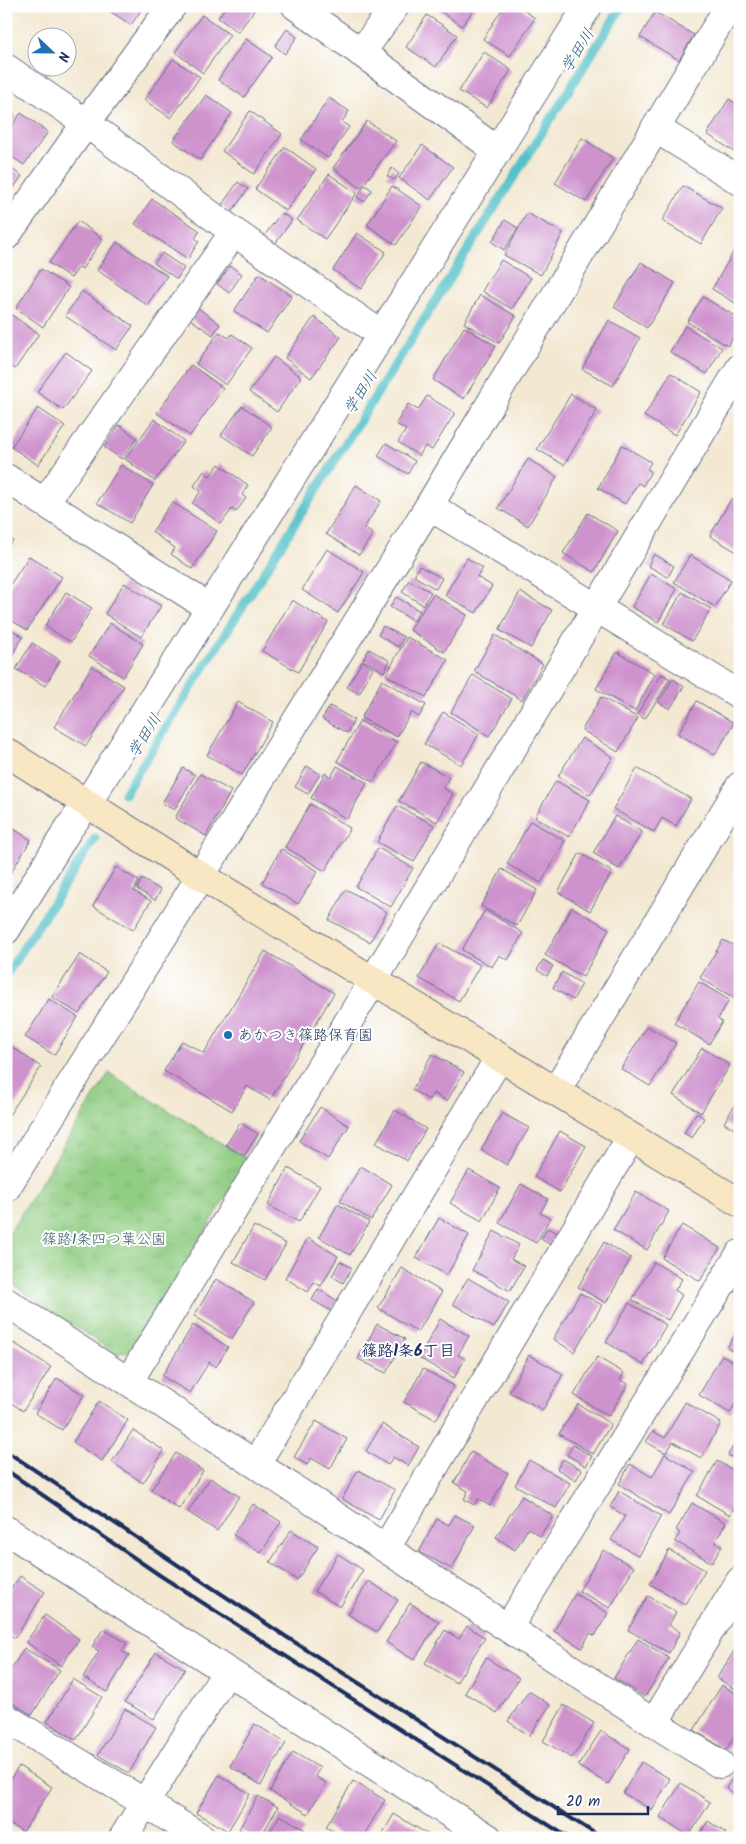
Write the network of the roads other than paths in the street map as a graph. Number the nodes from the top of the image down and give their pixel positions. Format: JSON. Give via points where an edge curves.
{"nodes":[{"id":1,"x":172,"y":6,"type":"edge"},
{"id":2,"x":296,"y":6,"type":"edge"},
{"id":3,"x":395,"y":6,"type":"edge"},
{"id":4,"x":588,"y":6,"type":"edge"},
{"id":5,"x":729,"y":6,"type":"edge"},
{"id":6,"x":361,"y":53,"type":"junction"},
{"id":7,"x":6,"y":68,"type":"edge"},
{"id":8,"x":86,"y":123,"type":"junction"},
{"id":9,"x":655,"y":128,"type":"junction"},
{"id":10,"x":498,"y":151,"type":"junction"},
{"id":11,"x":740,"y":181,"type":"edge"},
{"id":12,"x":234,"y":232,"type":"junction"},
{"id":13,"x":6,"y":236,"type":"edge"},
{"id":14,"x":382,"y":335,"type":"junction"},
{"id":15,"x":740,"y":368,"type":"edge"},
{"id":16,"x":6,"y":478,"type":"edge"},
{"id":17,"x":45,"y":502,"type":"junction"},
{"id":18,"x":429,"y":506,"type":"junction"},
{"id":19,"x":595,"y":607,"type":"junction"},
{"id":20,"x":210,"y":608,"type":"junction"},
{"id":21,"x":740,"y":695,"type":"edge"},
{"id":22,"x":6,"y":752,"type":"edge"},
{"id":23,"x":740,"y":786,"type":"edge"},
{"id":24,"x":87,"y":804,"type":"junction"},
{"id":25,"x":201,"y":876,"type":"junction"},
{"id":26,"x":6,"y":930,"type":"edge"},
{"id":27,"x":373,"y":981,"type":"junction"},
{"id":28,"x":499,"y":1058,"type":"junction"},
{"id":29,"x":556,"y":1092,"type":"junction"},
{"id":30,"x":632,"y":1137,"type":"junction"},
{"id":31,"x":6,"y":1188,"type":"edge"},
{"id":32,"x":739,"y":1201,"type":"edge"},
{"id":33,"x":740,"y":1254,"type":"edge"},
{"id":34,"x":6,"y":1302,"type":"edge"},
{"id":35,"x":129,"y":1381,"type":"junction"},
{"id":36,"x":256,"y":1464,"type":"junction"},
{"id":37,"x":6,"y":1530,"type":"edge"},
{"id":38,"x":386,"y":1548,"type":"junction"},
{"id":39,"x":740,"y":1581,"type":"edge"},
{"id":40,"x":508,"y":1628,"type":"junction"},
{"id":41,"x":227,"y":1671,"type":"junction"},
{"id":42,"x":6,"y":1718,"type":"edge"},
{"id":43,"x":654,"y":1723,"type":"junction"},
{"id":44,"x":720,"y":1764,"type":"dead end"},
{"id":45,"x":145,"y":1803,"type":"junction"},
{"id":46,"x":471,"y":1833,"type":"edge"},
{"id":47,"x":123,"y":1838,"type":"edge"},
{"id":48,"x":202,"y":1838,"type":"edge"}],
"edges":[{"from":1,"to":8,"type":"street"},
{"from":2,"to":6,"type":"street"},
{"from":3,"to":6,"type":"street"},
{"from":4,"to":10,"type":"street"},
{"from":5,"to":9,"type":"street"},
{"from":6,"to":10,"type":"street"},
{"from":7,"to":8,"type":"street"},
{"from":8,"to":12,"type":"street"},
{"from":8,"to":13,"type":"street"},
{"from":9,"to":11,"type":"street"},
{"from":9,"to":18,"type":"street"},
{"from":10,"to":14,"type":"street"},
{"from":12,"to":14,"type":"street"},
{"from":12,"to":17,"type":"street"},
{"from":14,"to":20,"type":"street"},
{"from":15,"to":19,"type":"street"},
{"from":16,"to":17,"type":"street"},
{"from":17,"to":20,"type":"street"},
{"from":18,"to":19,"type":"street"},
{"from":18,"to":25,"type":"street"},
{"from":19,"to":21,"type":"street"},
{"from":19,"to":27,"type":"street"},
{"from":20,"to":24,"type":"street"},
{"from":22,"to":24,"type":"street"},
{"from":23,"to":29,"type":"street"},
{"from":24,"to":25,"type":"street"},
{"from":24,"to":26,"type":"street"},
{"from":25,"to":27,"type":"street"},
{"from":25,"to":31,"type":"street"},
{"from":27,"to":28,"type":"street"},
{"from":27,"to":35,"type":"street"},
{"from":28,"to":29,"type":"street"},
{"from":28,"to":36,"type":"street"},
{"from":29,"to":30,"type":"street"},
{"from":30,"to":32,"type":"street"},
{"from":30,"to":38,"type":"street"},
{"from":33,"to":40,"type":"street"},
{"from":34,"to":35,"type":"street"},
{"from":35,"to":36,"type":"street"},
{"from":36,"to":38,"type":"street"},
{"from":37,"to":41,"type":"street"},
{"from":38,"to":40,"type":"street"},
{"from":39,"to":43,"type":"street"},
{"from":40,"to":43,"type":"street"},
{"from":41,"to":45,"type":"street"},
{"from":41,"to":46,"type":"street"},
{"from":42,"to":45,"type":"street"},
{"from":43,"to":44,"type":"street"},
{"from":45,"to":47,"type":"street"},
{"from":45,"to":48,"type":"street"}]}
